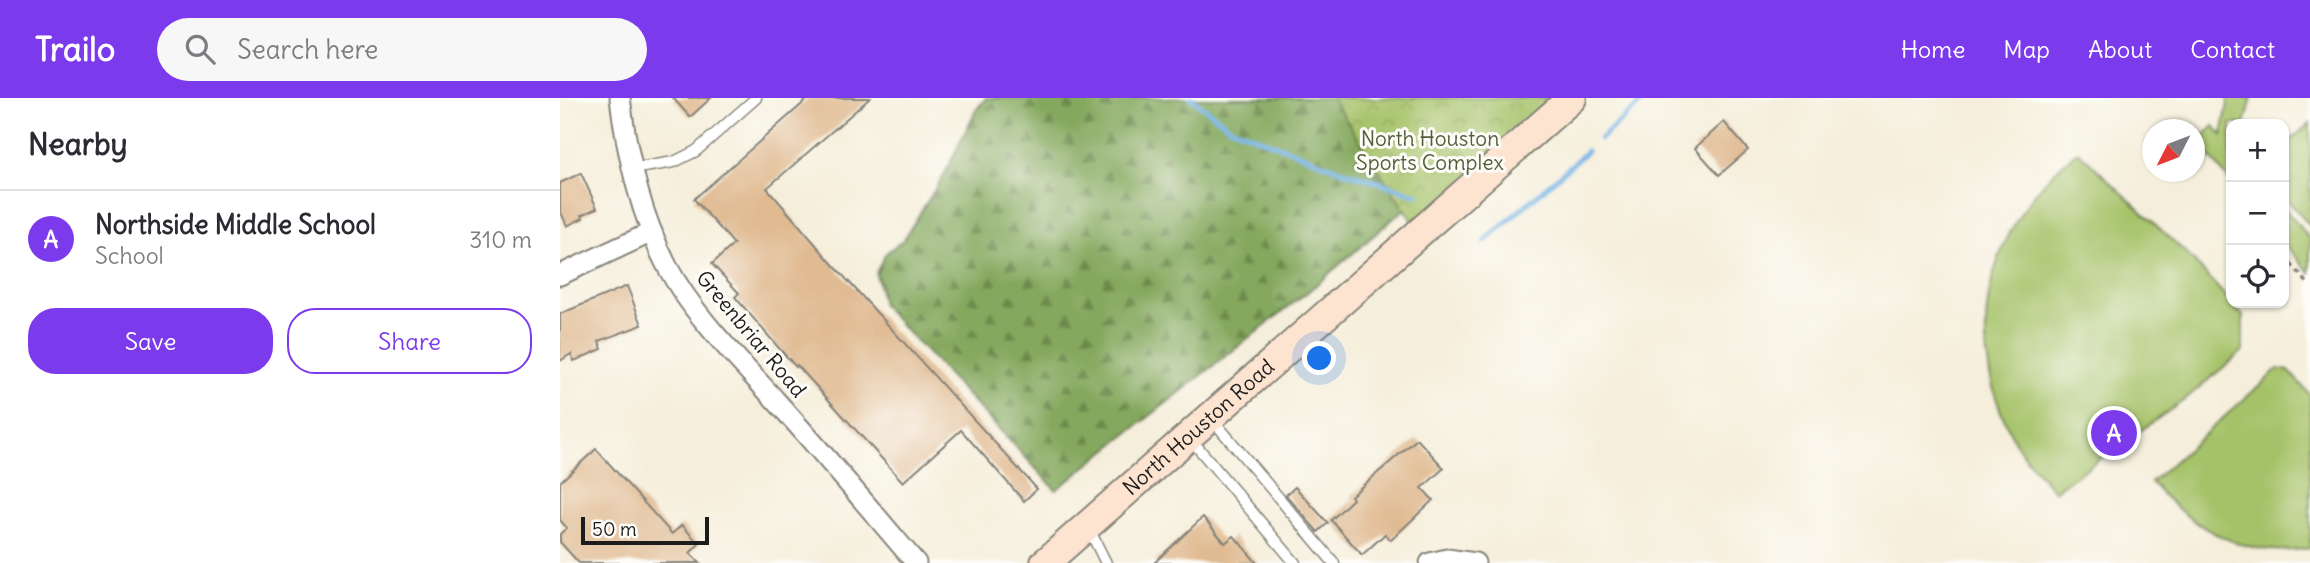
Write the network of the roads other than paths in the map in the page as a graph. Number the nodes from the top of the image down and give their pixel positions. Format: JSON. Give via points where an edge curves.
{"nodes":[{"id":1,"x":620,"y":98,"type":"edge"},
{"id":2,"x":757,"y":98,"type":"edge"},
{"id":3,"x":1572,"y":98,"type":"edge"},
{"id":4,"x":632,"y":169,"type":"junction"},
{"id":5,"x":652,"y":232,"type":"junction"},
{"id":6,"x":560,"y":275,"type":"edge"},
{"id":7,"x":1210,"y":417,"type":"junction"},
{"id":8,"x":1188,"y":437,"type":"junction"},
{"id":9,"x":1087,"y":525,"type":"junction"},
{"id":10,"x":916,"y":563,"type":"edge"},
{"id":11,"x":1045,"y":563,"type":"edge"},
{"id":12,"x":1106,"y":563,"type":"edge"},
{"id":13,"x":1295,"y":563,"type":"edge"},
{"id":14,"x":1334,"y":563,"type":"edge"},
{"id":15,"x":1430,"y":563,"type":"edge"},
{"id":16,"x":1475,"y":563,"type":"edge"}],
"edges":[{"from":1,"to":4,"type":"street","name":"Greenbriar Road"},
{"from":2,"to":4,"type":"lane","via":[[696,151],[674,162]]},
{"from":3,"to":7,"type":"street","name":"North Houston Road"},
{"from":4,"to":5,"type":"street","name":"Greenbriar Road"},
{"from":5,"to":6,"type":"street"},
{"from":5,"to":10,"type":"street","name":"Greenbriar Road","via":[[667,267],[716,334]]},
{"from":7,"to":8,"type":"street","name":"North Houston Road"},
{"from":7,"to":14,"type":"lane"},
{"from":8,"to":9,"type":"street","name":"North Houston Road"},
{"from":8,"to":13,"type":"lane"},
{"from":9,"to":11,"type":"street","name":"North Houston Road"},
{"from":9,"to":12,"type":"lane"},
{"from":15,"to":16,"type":"street","via":[[1447,559]]}]}
